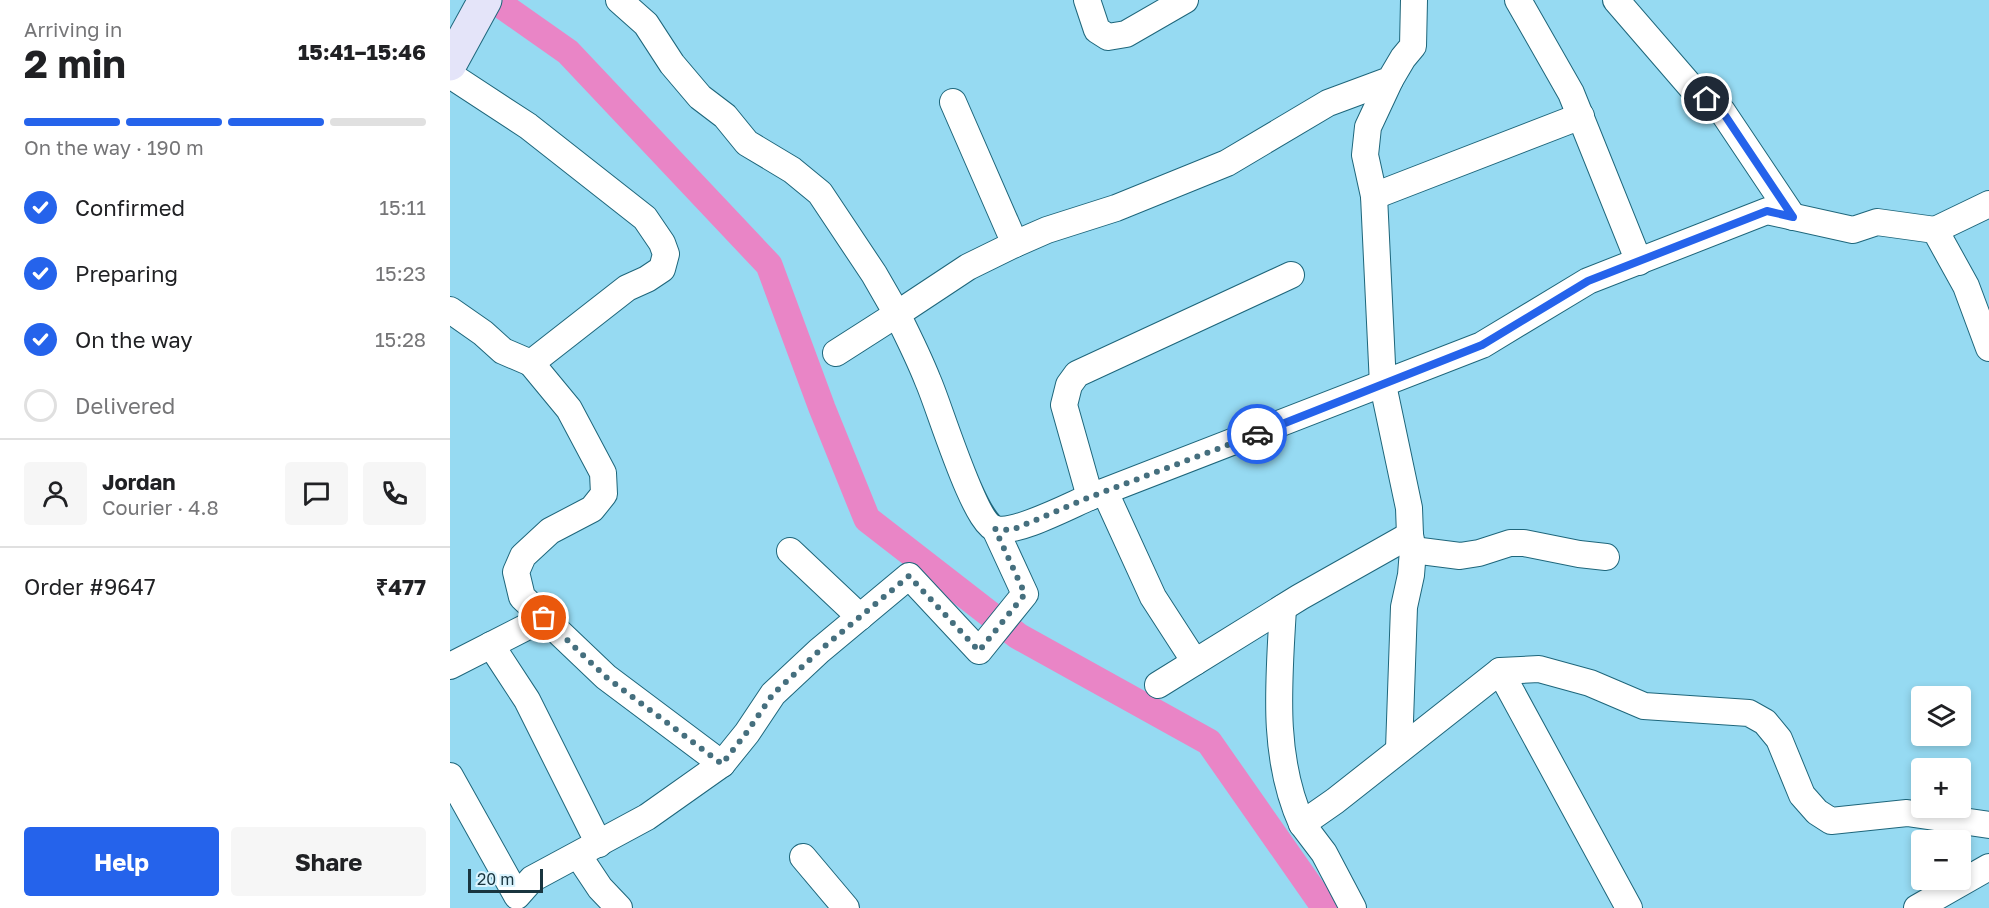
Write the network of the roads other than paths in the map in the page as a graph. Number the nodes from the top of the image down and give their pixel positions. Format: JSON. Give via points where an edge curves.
{"nodes":[{"id":1,"x":485,"y":0,"type":"edge"},
{"id":2,"x":621,"y":0,"type":"edge"},
{"id":3,"x":1087,"y":0,"type":"edge"},
{"id":4,"x":1185,"y":0,"type":"edge"},
{"id":5,"x":1414,"y":0,"type":"edge"},
{"id":6,"x":1518,"y":0,"type":"edge"},
{"id":7,"x":1616,"y":0,"type":"edge"},
{"id":8,"x":456,"y":52,"type":"edge"},
{"id":9,"x":450,"y":75,"type":"edge"},
{"id":10,"x":1390,"y":80,"type":"junction"},
{"id":11,"x":953,"y":102,"type":"dead end"},
{"id":12,"x":1581,"y":116,"type":"junction"},
{"id":13,"x":1374,"y":196,"type":"junction"},
{"id":14,"x":1989,"y":204,"type":"edge"},
{"id":15,"x":1793,"y":217,"type":"junction"},
{"id":16,"x":1935,"y":230,"type":"junction"},
{"id":17,"x":1015,"y":244,"type":"junction"},
{"id":18,"x":1640,"y":262,"type":"junction"},
{"id":19,"x":1291,"y":275,"type":"dead end"},
{"id":20,"x":450,"y":310,"type":"edge"},
{"id":21,"x":897,"y":314,"type":"junction"},
{"id":22,"x":1989,"y":348,"type":"edge"},
{"id":23,"x":836,"y":353,"type":"dead end"},
{"id":24,"x":531,"y":363,"type":"junction"},
{"id":25,"x":1383,"y":385,"type":"junction"},
{"id":26,"x":1097,"y":494,"type":"junction"},
{"id":27,"x":995,"y":529,"type":"junction"},
{"id":28,"x":1411,"y":543,"type":"junction"},
{"id":29,"x":790,"y":551,"type":"dead end"},
{"id":30,"x":1606,"y":557,"type":"dead end"},
{"id":31,"x":1283,"y":608,"type":"junction"},
{"id":32,"x":860,"y":617,"type":"junction"},
{"id":33,"x":544,"y":618,"type":"junction"},
{"id":34,"x":491,"y":645,"type":"junction"},
{"id":35,"x":1195,"y":662,"type":"junction"},
{"id":36,"x":450,"y":666,"type":"edge"},
{"id":37,"x":1500,"y":670,"type":"junction"},
{"id":38,"x":1158,"y":685,"type":"dead end"},
{"id":39,"x":1399,"y":749,"type":"junction"},
{"id":40,"x":722,"y":764,"type":"junction"},
{"id":41,"x":450,"y":776,"type":"edge"},
{"id":42,"x":1302,"y":824,"type":"junction"},
{"id":43,"x":1989,"y":825,"type":"edge"},
{"id":44,"x":589,"y":850,"type":"junction"},
{"id":45,"x":803,"y":857,"type":"dead end"},
{"id":46,"x":1989,"y":867,"type":"edge"},
{"id":47,"x":514,"y":904,"type":"edge"},
{"id":48,"x":619,"y":908,"type":"edge"},
{"id":49,"x":846,"y":908,"type":"edge"},
{"id":50,"x":1353,"y":908,"type":"edge"},
{"id":51,"x":1629,"y":908,"type":"edge"},
{"id":52,"x":1917,"y":908,"type":"edge"}],
"edges":[{"from":1,"to":8,"type":"street"},
{"from":2,"to":21,"type":"street","via":[[646,24],[700,97],[725,116],[747,143],[792,170],[820,193]]},
{"from":3,"to":4,"type":"street","via":[[1097,30],[1108,37],[1126,33]]},
{"from":5,"to":10,"type":"street","via":[[1413,46]]},
{"from":6,"to":12,"type":"street"},
{"from":7,"to":15,"type":"street","via":[[1692,88],[1722,111]]},
{"from":9,"to":24,"type":"street","via":[[528,126],[645,218],[666,254],[662,269],[627,288]]},
{"from":10,"to":13,"type":"street","via":[[1368,128],[1365,155]]},
{"from":10,"to":17,"type":"street","via":[[1328,103],[1227,163]]},
{"from":11,"to":17,"type":"street"},
{"from":12,"to":13,"type":"street"},
{"from":12,"to":18,"type":"street"},
{"from":13,"to":25,"type":"street"},
{"from":14,"to":16,"type":"street"},
{"from":15,"to":16,"type":"street","via":[[1853,230],[1877,222]]},
{"from":15,"to":18,"type":"street","via":[[1767,211]]},
{"from":16,"to":22,"type":"street","via":[[1966,286]]},
{"from":17,"to":21,"type":"street","via":[[968,267]]},
{"from":18,"to":25,"type":"street","via":[[1588,281],[1482,345]]},
{"from":19,"to":26,"type":"street","via":[[1077,374],[1069,384],[1064,405]]},
{"from":20,"to":24,"type":"street","via":[[503,351]]},
{"from":21,"to":23,"type":"street"},
{"from":21,"to":27,"type":"street","via":[[929,382],[975,504],[987,524]]},
{"from":24,"to":33,"type":"street","via":[[568,409],[603,474],[604,494],[592,509],[550,531],[523,556],[516,572],[522,597]]},
{"from":25,"to":26,"type":"street"},
{"from":25,"to":28,"type":"street","via":[[1409,508]]},
{"from":26,"to":27,"type":"street","via":[[1012,530]]},
{"from":26,"to":35,"type":"street","via":[[1153,597]]},
{"from":27,"to":32,"type":"street","via":[[1025,594],[979,651],[909,576]]},
{"from":28,"to":30,"type":"street","via":[[1460,556],[1524,543]]},
{"from":28,"to":31,"type":"street"},
{"from":28,"to":39,"type":"street","via":[[1411,575],[1404,607]]},
{"from":29,"to":32,"type":"street"},
{"from":31,"to":35,"type":"street"},
{"from":31,"to":42,"type":"street","via":[[1279,690],[1282,764]]},
{"from":32,"to":40,"type":"street","via":[[773,694]]},
{"from":33,"to":34,"type":"street"},
{"from":33,"to":40,"type":"street","via":[[606,677]]},
{"from":34,"to":36,"type":"street"},
{"from":34,"to":44,"type":"street","via":[[527,700]]},
{"from":35,"to":38,"type":"street"},
{"from":37,"to":39,"type":"street"},
{"from":37,"to":43,"type":"street","via":[[1539,669],[1590,683],[1644,706],[1749,713],[1765,722],[1779,739],[1802,795],[1831,821],[1907,813]]},
{"from":37,"to":51,"type":"street"},
{"from":39,"to":42,"type":"street"},
{"from":40,"to":44,"type":"street","via":[[647,817]]},
{"from":41,"to":47,"type":"street"},
{"from":42,"to":50,"type":"street","via":[[1324,854]]},
{"from":44,"to":47,"type":"street","via":[[532,879]]},
{"from":44,"to":48,"type":"street","via":[[600,888]]},
{"from":45,"to":49,"type":"street"},
{"from":46,"to":52,"type":"street"}]}
